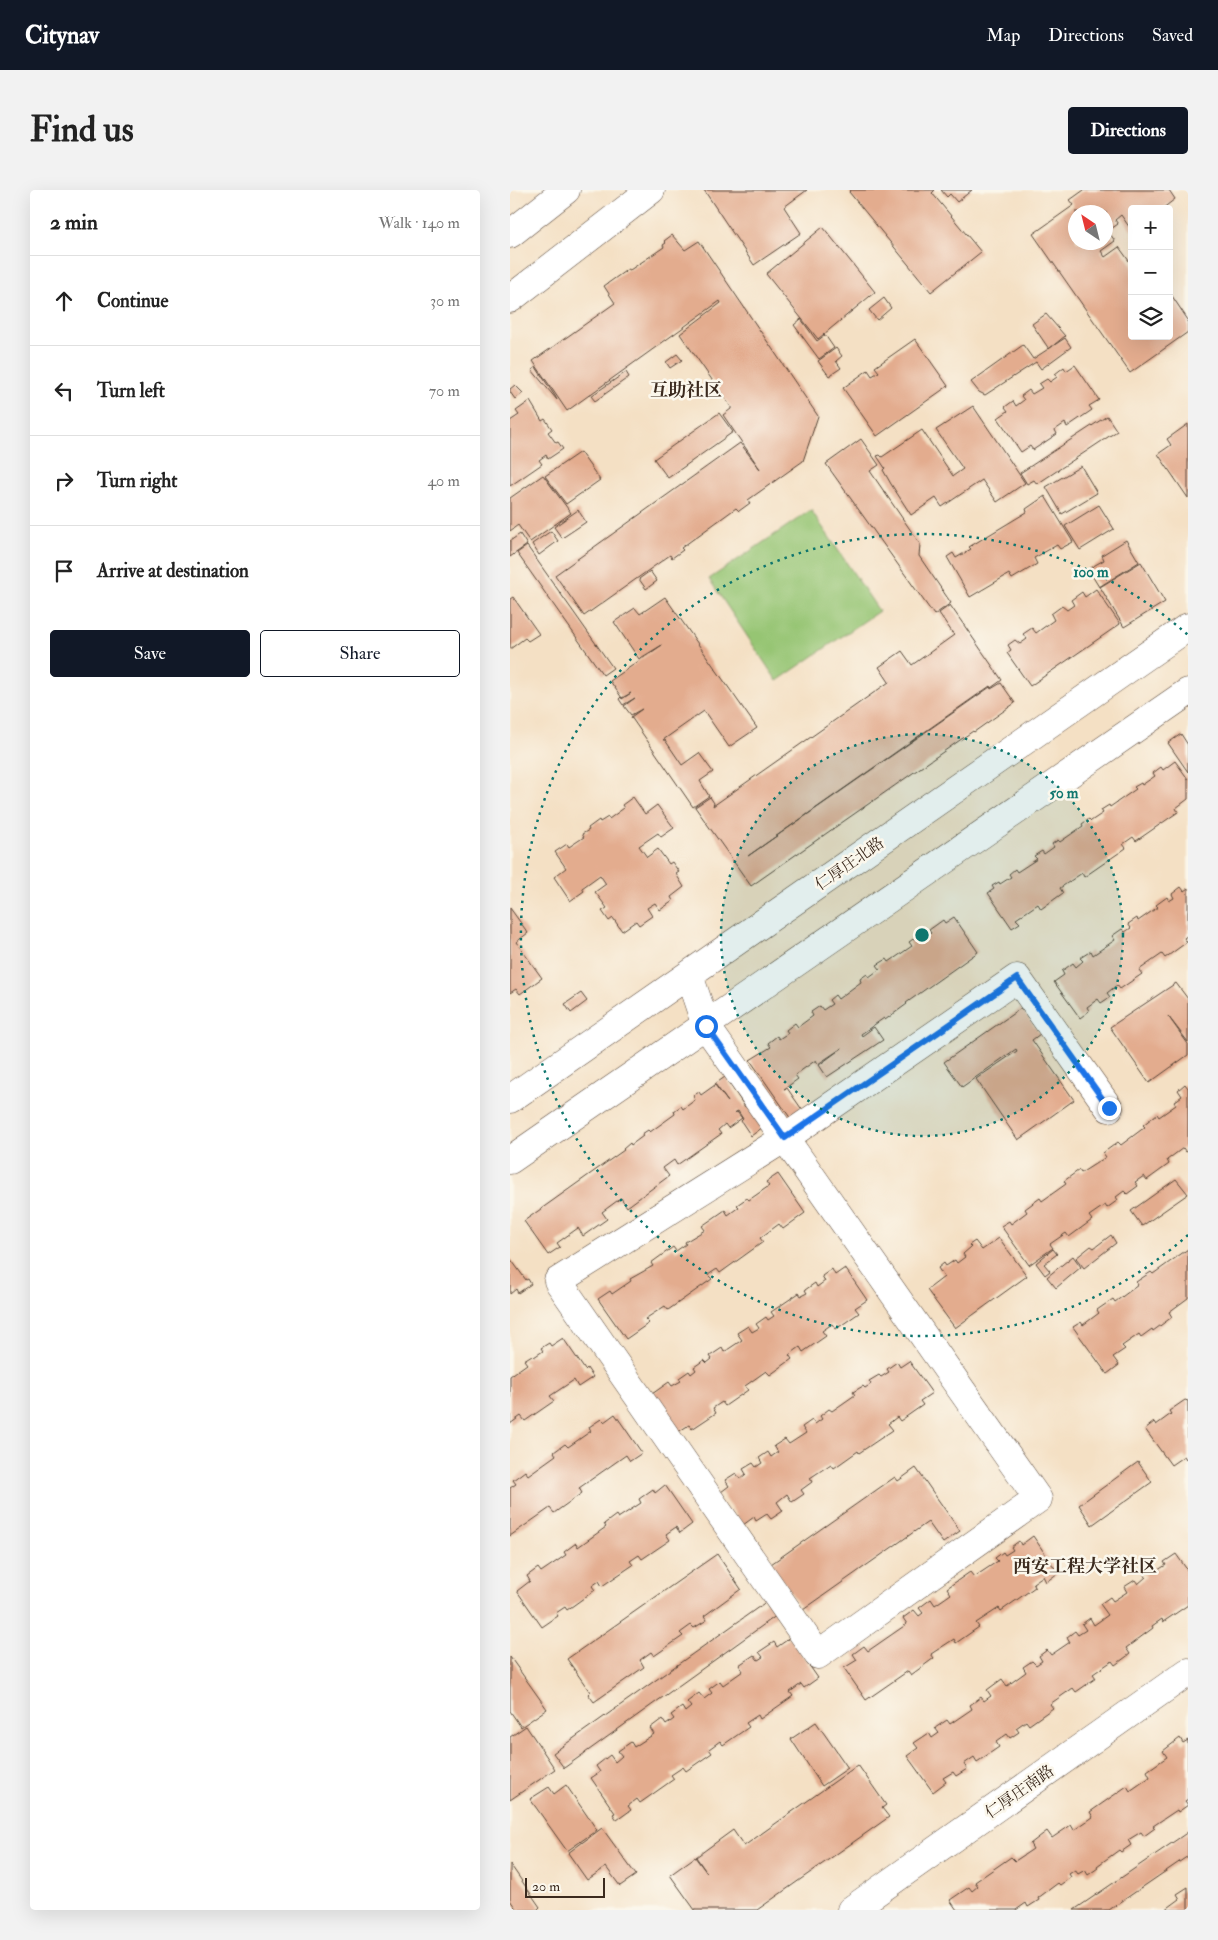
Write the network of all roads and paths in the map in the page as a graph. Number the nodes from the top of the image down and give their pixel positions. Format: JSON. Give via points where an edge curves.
{"nodes":[{"id":1,"x":566,"y":190,"type":"edge"},
{"id":2,"x":651,"y":190,"type":"edge"},
{"id":3,"x":510,"y":234,"type":"edge"},
{"id":4,"x":510,"y":299,"type":"edge"},
{"id":5,"x":1188,"y":627,"type":"edge"},
{"id":6,"x":1188,"y":692,"type":"edge"},
{"id":7,"x":689,"y":975,"type":"junction"},
{"id":8,"x":706,"y":1026,"type":"junction"},
{"id":9,"x":510,"y":1099,"type":"edge"},
{"id":10,"x":1109,"y":1108,"type":"dead end"},
{"id":11,"x":785,"y":1138,"type":"junction"},
{"id":12,"x":510,"y":1160,"type":"edge"},
{"id":13,"x":1188,"y":1672,"type":"edge"},
{"id":14,"x":851,"y":1910,"type":"edge"}],
"edges":[{"from":1,"to":3,"type":"street"},
{"from":2,"to":4,"type":"street"},
{"from":5,"to":7,"type":"street","name":"仁厚庄北路"},
{"from":6,"to":8,"type":"street"},
{"from":7,"to":8,"type":"street"},
{"from":7,"to":9,"type":"street","name":"仁厚庄北路"},
{"from":8,"to":11,"type":"street"},
{"from":8,"to":12,"type":"street"},
{"from":10,"to":11,"type":"street","via":[[1017,978]]},
{"from":11,"to":11,"type":"street","via":[[1038,1499],[818,1655],[558,1281]]},
{"from":13,"to":14,"type":"street","name":"仁厚庄南路"}]}
